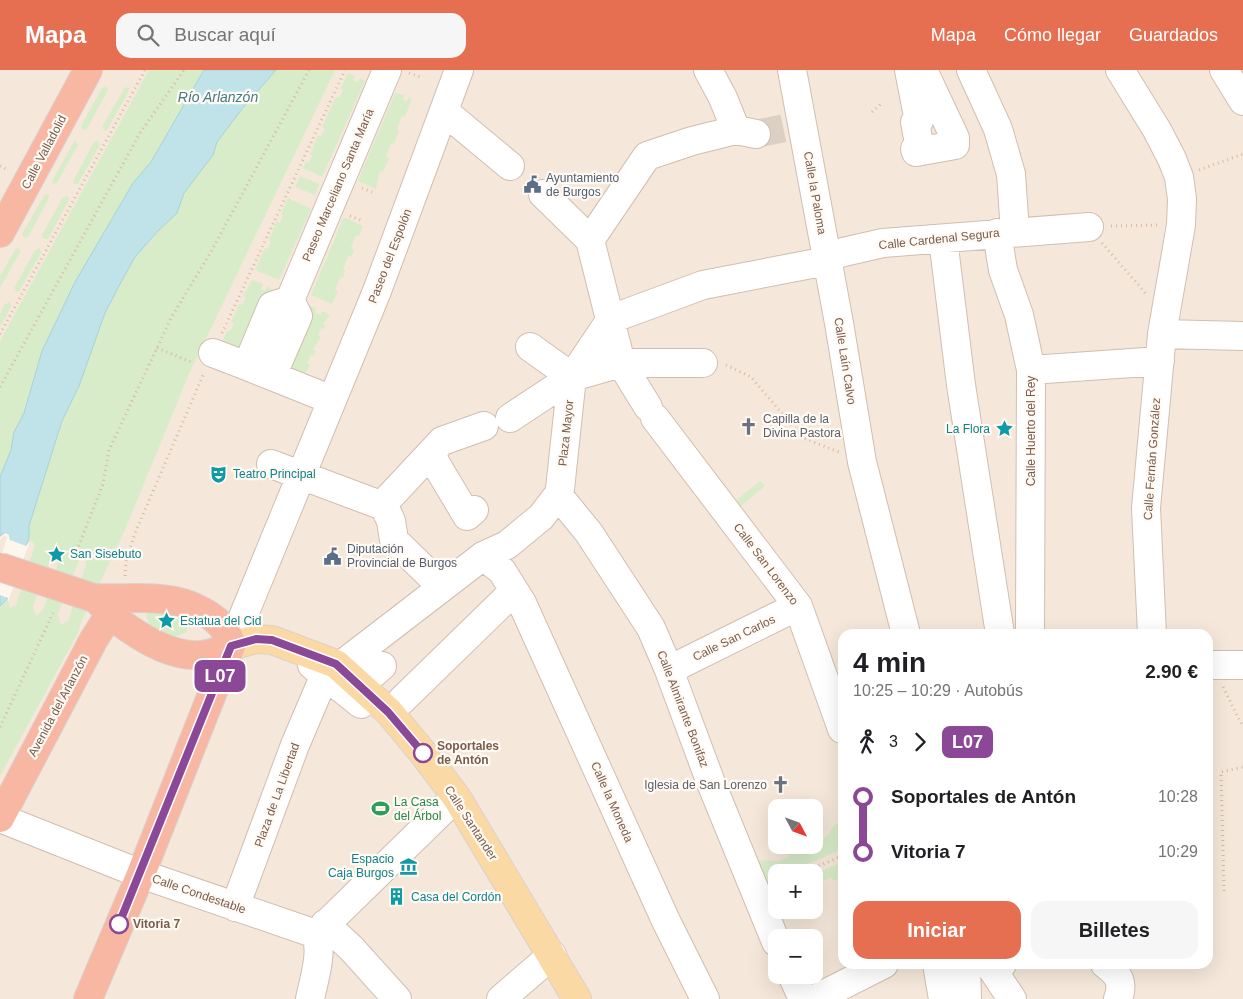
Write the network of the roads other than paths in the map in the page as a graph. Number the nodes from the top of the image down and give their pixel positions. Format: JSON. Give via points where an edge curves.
{"nodes":[{"id":1,"x":395,"y":70,"type":"edge"},
{"id":2,"x":459,"y":70,"type":"edge"},
{"id":3,"x":708,"y":70,"type":"edge"},
{"id":4,"x":792,"y":70,"type":"edge"},
{"id":5,"x":908,"y":70,"type":"edge"},
{"id":6,"x":913,"y":70,"type":"edge"},
{"id":7,"x":923,"y":70,"type":"edge"},
{"id":8,"x":971,"y":70,"type":"edge"},
{"id":9,"x":1120,"y":70,"type":"edge"},
{"id":10,"x":1224,"y":70,"type":"edge"},
{"id":11,"x":86,"y":71,"type":"edge"},
{"id":12,"x":917,"y":99,"type":"junction"},
{"id":13,"x":1243,"y":102,"type":"edge"},
{"id":14,"x":445,"y":112,"type":"junction"},
{"id":15,"x":951,"y":134,"type":"dead end"},
{"id":16,"x":510,"y":166,"type":"dead end"},
{"id":17,"x":543,"y":194,"type":"dead end"},
{"id":18,"x":1089,"y":227,"type":"road end"},
{"id":19,"x":1006,"y":232,"type":"junction"},
{"id":20,"x":0,"y":233,"type":"edge"},
{"id":21,"x":943,"y":239,"type":"junction"},
{"id":22,"x":590,"y":240,"type":"junction"},
{"id":23,"x":827,"y":261,"type":"junction"},
{"id":24,"x":290,"y":300,"type":"junction"},
{"id":25,"x":1160,"y":318,"type":"junction"},
{"id":26,"x":611,"y":319,"type":"junction"},
{"id":27,"x":1243,"y":336,"type":"edge"},
{"id":28,"x":530,"y":347,"type":"dead end"},
{"id":29,"x":213,"y":353,"type":"dead end"},
{"id":30,"x":1160,"y":361,"type":"junction"},
{"id":31,"x":621,"y":363,"type":"junction"},
{"id":32,"x":712,"y":363,"type":"road end"},
{"id":33,"x":247,"y":366,"type":"junction"},
{"id":34,"x":1031,"y":370,"type":"junction"},
{"id":35,"x":272,"y":376,"type":"junction"},
{"id":36,"x":572,"y":377,"type":"junction"},
{"id":37,"x":332,"y":400,"type":"junction"},
{"id":38,"x":430,"y":454,"type":"junction"},
{"id":39,"x":271,"y":464,"type":"dead end"},
{"id":40,"x":311,"y":478,"type":"junction"},
{"id":41,"x":558,"y":492,"type":"junction"},
{"id":42,"x":474,"y":510,"type":"dead end"},
{"id":43,"x":387,"y":512,"type":"junction"},
{"id":44,"x":483,"y":556,"type":"junction"},
{"id":45,"x":0,"y":568,"type":"edge"},
{"id":46,"x":442,"y":587,"type":"junction"},
{"id":47,"x":518,"y":597,"type":"junction"},
{"id":48,"x":151,"y":599,"type":"junction"},
{"id":49,"x":180,"y":603,"type":"junction"},
{"id":50,"x":109,"y":604,"type":"junction"},
{"id":51,"x":798,"y":606,"type":"junction"},
{"id":52,"x":905,"y":629,"type":"edge"},
{"id":53,"x":999,"y":629,"type":"edge"},
{"id":54,"x":1030,"y":629,"type":"edge"},
{"id":55,"x":1152,"y":629,"type":"edge"},
{"id":56,"x":140,"y":636,"type":"junction"},
{"id":57,"x":231,"y":646,"type":"junction"},
{"id":58,"x":295,"y":648,"type":"junction"},
{"id":59,"x":170,"y":649,"type":"junction"},
{"id":60,"x":1213,"y":665,"type":"edge"},
{"id":61,"x":1243,"y":665,"type":"edge"},
{"id":62,"x":382,"y":666,"type":"dead end"},
{"id":63,"x":339,"y":668,"type":"junction"},
{"id":64,"x":669,"y":670,"type":"junction"},
{"id":65,"x":401,"y":702,"type":"dead end"},
{"id":66,"x":361,"y":704,"type":"dead end"},
{"id":67,"x":838,"y":706,"type":"edge"},
{"id":68,"x":449,"y":804,"type":"dead end"},
{"id":69,"x":0,"y":818,"type":"edge"},
{"id":70,"x":141,"y":874,"type":"junction"},
{"id":71,"x":235,"y":907,"type":"junction"},
{"id":72,"x":320,"y":929,"type":"junction"},
{"id":73,"x":771,"y":929,"type":"edge"},
{"id":74,"x":552,"y":956,"type":"junction"},
{"id":75,"x":874,"y":969,"type":"edge"},
{"id":76,"x":938,"y":969,"type":"edge"},
{"id":77,"x":966,"y":969,"type":"edge"},
{"id":78,"x":994,"y":969,"type":"edge"},
{"id":79,"x":1112,"y":969,"type":"edge"},
{"id":80,"x":796,"y":984,"type":"edge"},
{"id":81,"x":88,"y":999,"type":"edge"},
{"id":82,"x":310,"y":999,"type":"edge"},
{"id":83,"x":397,"y":999,"type":"edge"},
{"id":84,"x":501,"y":999,"type":"edge"},
{"id":85,"x":577,"y":999,"type":"edge"},
{"id":86,"x":705,"y":999,"type":"edge"},
{"id":87,"x":803,"y":999,"type":"edge"},
{"id":88,"x":815,"y":999,"type":"edge"},
{"id":89,"x":943,"y":999,"type":"edge"},
{"id":90,"x":967,"y":999,"type":"edge"},
{"id":91,"x":1012,"y":999,"type":"edge"},
{"id":92,"x":1118,"y":999,"type":"edge"}],
"edges":[{"from":1,"to":24,"type":"street","name":"Paseo Marceliano Santa María"},
{"from":2,"to":14,"type":"street","name":"Paseo del Espolón"},
{"from":3,"to":22,"type":"street","via":[[734,124],[647,156]]},
{"from":4,"to":23,"type":"street","name":"Calle la Paloma"},
{"from":5,"to":12,"type":"street"},
{"from":6,"to":12,"type":"street"},
{"from":7,"to":12,"type":"street","via":[[955,138],[955,145],[916,152],[920,148],[915,122],[919,121]]},
{"from":8,"to":19,"type":"street","name":"Calle Huerto del Rey","via":[[1011,174]]},
{"from":9,"to":25,"type":"street","name":"Calle Fernán González","via":[[1157,130],[1179,177],[1182,199]]},
{"from":10,"to":13,"type":"street"},
{"from":11,"to":20,"type":"highway","name":"Calle Valladolid"},
{"from":12,"to":15,"type":"street","via":[[932,124],[944,134]]},
{"from":14,"to":16,"type":"street"},
{"from":14,"to":37,"type":"street","name":"Paseo del Espolón"},
{"from":17,"to":22,"type":"street"},
{"from":18,"to":19,"type":"street","name":"Calle Cardenal Segura"},
{"from":19,"to":21,"type":"street","name":"Calle Cardenal Segura"},
{"from":19,"to":34,"type":"street","name":"Calle Huerto del Rey","via":[[1003,270],[1019,314]]},
{"from":21,"to":23,"type":"street","name":"Calle Cardenal Segura","via":[[883,244],[839,253]]},
{"from":21,"to":53,"type":"street","via":[[961,385]]},
{"from":22,"to":26,"type":"street"},
{"from":23,"to":26,"type":"street","name":"Calle Cardenal Segura","via":[[703,286]]},
{"from":23,"to":52,"type":"street","name":"Calle Laín Calvo","via":[[862,462]]},
{"from":24,"to":33,"type":"street","via":[[272,306]]},
{"from":24,"to":35,"type":"street","via":[[298,316]]},
{"from":25,"to":27,"type":"street"},
{"from":25,"to":30,"type":"street","name":"Calle Fernán González"},
{"from":26,"to":31,"type":"street"},
{"from":26,"to":36,"type":"street","name":"Plaza Mayor"},
{"from":28,"to":36,"type":"street"},
{"from":29,"to":33,"type":"street"},
{"from":30,"to":34,"type":"street"},
{"from":30,"to":55,"type":"street","name":"Calle Fernán González","via":[[1146,508]]},
{"from":31,"to":32,"type":"street","name":"Plaza Mayor"},
{"from":31,"to":36,"type":"street","name":"Plaza Mayor"},
{"from":31,"to":51,"type":"street","name":"Calle San Lorenzo","via":[[652,412]]},
{"from":33,"to":35,"type":"street"},
{"from":34,"to":54,"type":"street","name":"Calle Huerto del Rey"},
{"from":35,"to":37,"type":"street"},
{"from":36,"to":38,"type":"street","name":"Plaza Mayor","via":[[497,422],[442,442]]},
{"from":36,"to":41,"type":"street","name":"Plaza Mayor"},
{"from":37,"to":40,"type":"street","name":"Paseo del Espolón"},
{"from":38,"to":42,"type":"street","via":[[467,516]]},
{"from":38,"to":43,"type":"street","name":"Plaza Mayor"},
{"from":39,"to":40,"type":"street"},
{"from":40,"to":43,"type":"street","via":[[378,504]]},
{"from":40,"to":57,"type":"street","name":"Paseo del Espolón"},
{"from":41,"to":44,"type":"street","via":[[541,517],[503,538]]},
{"from":41,"to":64,"type":"street","name":"Calle Almirante Bonifaz","via":[[651,628]]},
{"from":43,"to":46,"type":"street","via":[[394,540]]},
{"from":44,"to":46,"type":"street"},
{"from":44,"to":47,"type":"street","name":"Calle la Moneda","via":[[502,571]]},
{"from":45,"to":50,"type":"highway","bridge":true},
{"from":46,"to":63,"type":"street","via":[[414,599]]},
{"from":47,"to":65,"type":"street"},
{"from":47,"to":86,"type":"street","name":"Calle la Moneda"},
{"from":48,"to":49,"type":"highway"},
{"from":48,"to":50,"type":"highway"},
{"from":48,"to":56,"type":"highway","via":[[135,609],[132,616],[134,628]]},
{"from":49,"to":57,"type":"highway","via":[[220,623],[230,637]]},
{"from":49,"to":59,"type":"highway","via":[[190,614],[194,631],[181,646]]},
{"from":50,"to":56,"type":"highway"},
{"from":50,"to":69,"type":"highway","name":"Avenida del Arlanzón"},
{"from":51,"to":64,"type":"street","name":"Calle San Carlos"},
{"from":51,"to":67,"type":"street","name":"Calle San Lorenzo"},
{"from":56,"to":59,"type":"highway"},
{"from":57,"to":58,"type":"main road","name":"Calle Santander","via":[[263,639]]},
{"from":57,"to":59,"type":"highway","via":[[202,655]]},
{"from":57,"to":70,"type":"highway"},
{"from":58,"to":63,"type":"main road","name":"Calle Santander"},
{"from":58,"to":66,"type":"street"},
{"from":60,"to":61,"type":"street"},
{"from":62,"to":63,"type":"street","via":[[370,674]]},
{"from":63,"to":71,"type":"street","name":"Plaza de La Libertad","via":[[295,745]]},
{"from":63,"to":74,"type":"main road","name":"Calle Santander","via":[[388,712],[457,798]]},
{"from":64,"to":73,"type":"street","name":"Calle Almirante Bonifaz","via":[[711,784]]},
{"from":68,"to":72,"type":"street"},
{"from":69,"to":70,"type":"street","name":"Calle Condestable"},
{"from":70,"to":71,"type":"street","name":"Calle Condestable"},
{"from":70,"to":81,"type":"highway"},
{"from":71,"to":72,"type":"street","name":"Calle Condestable"},
{"from":72,"to":82,"type":"street"},
{"from":72,"to":83,"type":"street","via":[[352,949]]},
{"from":74,"to":84,"type":"street"},
{"from":74,"to":85,"type":"main road","name":"Calle Santander"},
{"from":75,"to":88,"type":"street"},
{"from":76,"to":89,"type":"street"},
{"from":77,"to":90,"type":"street"},
{"from":78,"to":91,"type":"street"},
{"from":79,"to":92,"type":"street","via":[[1121,981]]},
{"from":80,"to":87,"type":"street"}]}
